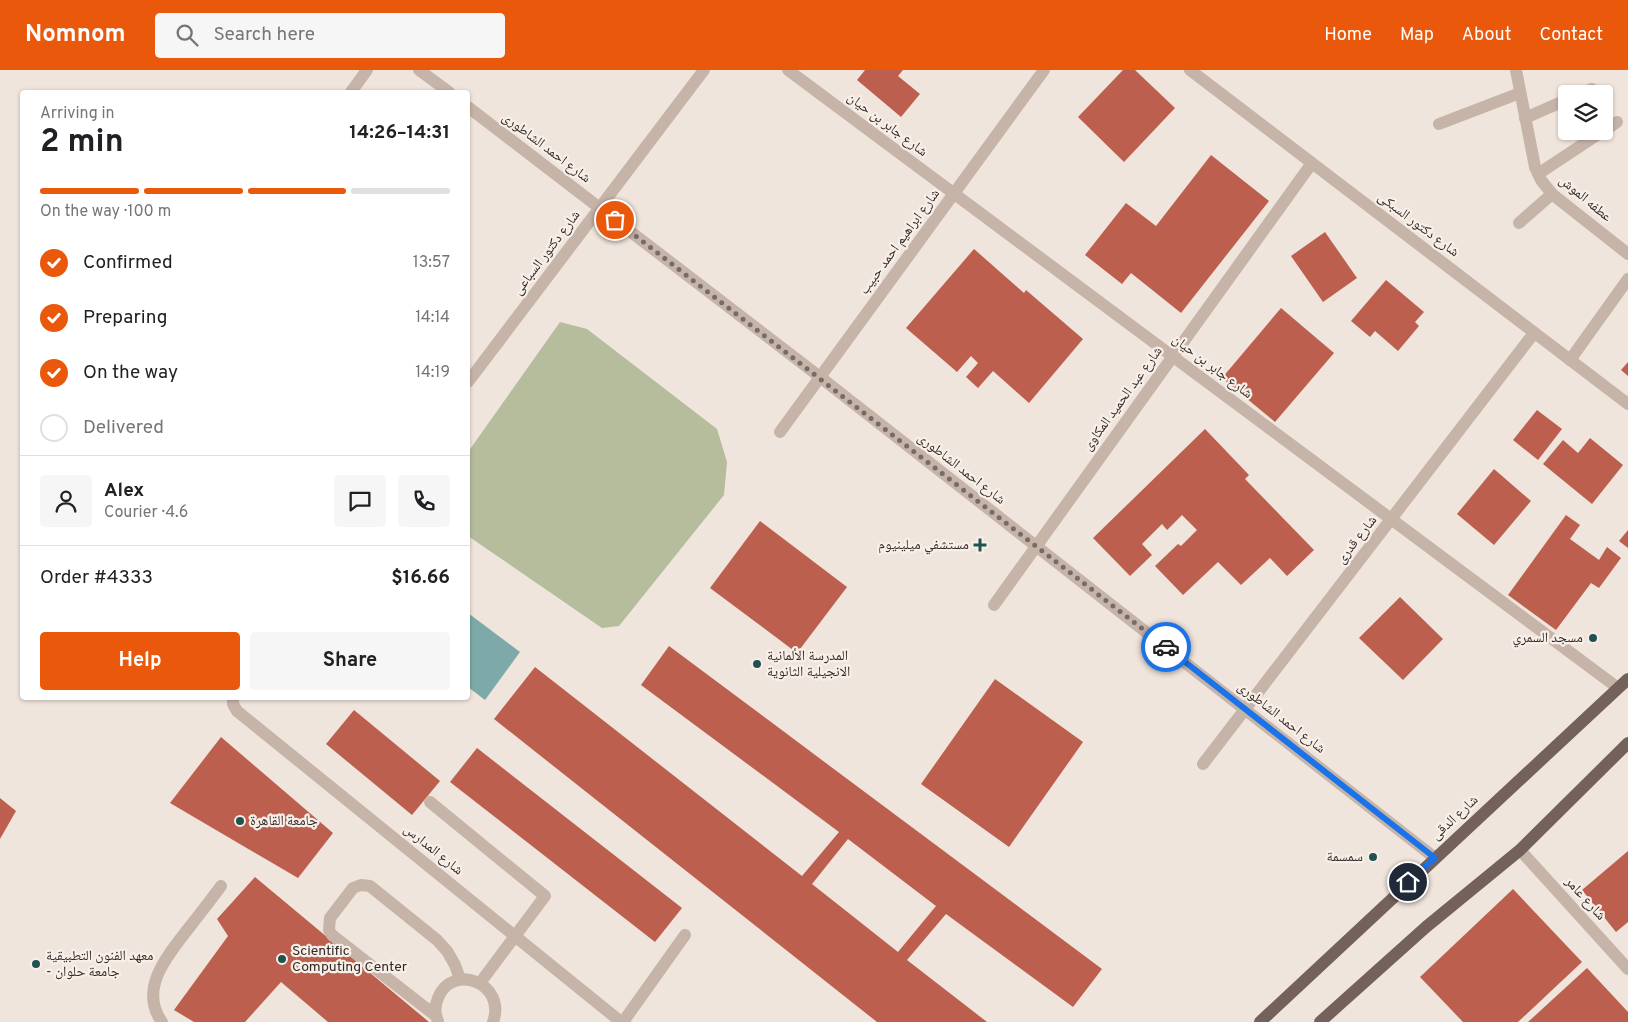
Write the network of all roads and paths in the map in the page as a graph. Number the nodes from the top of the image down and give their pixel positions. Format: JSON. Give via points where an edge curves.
{"nodes":[{"id":1,"x":367,"y":70,"type":"edge"},
{"id":2,"x":419,"y":70,"type":"edge"},
{"id":3,"x":704,"y":70,"type":"edge"},
{"id":4,"x":788,"y":70,"type":"edge"},
{"id":5,"x":1044,"y":70,"type":"edge"},
{"id":6,"x":1190,"y":70,"type":"edge"},
{"id":7,"x":1516,"y":70,"type":"edge"},
{"id":8,"x":352,"y":90,"type":"edge"},
{"id":9,"x":446,"y":90,"type":"edge"},
{"id":10,"x":1520,"y":93,"type":"junction"},
{"id":11,"x":1558,"y":104,"type":"edge"},
{"id":12,"x":470,"y":109,"type":"edge"},
{"id":13,"x":1525,"y":118,"type":"junction"},
{"id":14,"x":1617,"y":122,"type":"dead end"},
{"id":15,"x":1439,"y":124,"type":"dead end"},
{"id":16,"x":1613,"y":125,"type":"edge"},
{"id":17,"x":1589,"y":140,"type":"edge"},
{"id":18,"x":1312,"y":163,"type":"junction"},
{"id":19,"x":1538,"y":174,"type":"junction"},
{"id":20,"x":954,"y":194,"type":"junction"},
{"id":21,"x":1552,"y":194,"type":"junction"},
{"id":22,"x":600,"y":208,"type":"junction"},
{"id":23,"x":1518,"y":223,"type":"dead end"},
{"id":24,"x":1628,"y":254,"type":"edge"},
{"id":25,"x":1628,"y":279,"type":"edge"},
{"id":26,"x":1534,"y":333,"type":"junction"},
{"id":27,"x":1173,"y":356,"type":"junction"},
{"id":28,"x":1570,"y":360,"type":"junction"},
{"id":29,"x":820,"y":377,"type":"junction"},
{"id":30,"x":470,"y":379,"type":"edge"},
{"id":31,"x":1628,"y":404,"type":"edge"},
{"id":32,"x":780,"y":432,"type":"dead end"},
{"id":33,"x":1392,"y":519,"type":"junction"},
{"id":34,"x":1036,"y":546,"type":"junction"},
{"id":35,"x":994,"y":605,"type":"dead end"},
{"id":36,"x":1623,"y":683,"type":"edge"},
{"id":37,"x":233,"y":700,"type":"edge"},
{"id":38,"x":1245,"y":709,"type":"junction"},
{"id":39,"x":1628,"y":743,"type":"edge"},
{"id":40,"x":1203,"y":764,"type":"dead end"},
{"id":41,"x":430,"y":802,"type":"dead end"},
{"id":42,"x":1520,"y":850,"type":"junction"},
{"id":43,"x":1435,"y":858,"type":"junction"},
{"id":44,"x":222,"y":886,"type":"dead end"},
{"id":45,"x":685,"y":935,"type":"dead end"},
{"id":46,"x":515,"y":936,"type":"junction"},
{"id":47,"x":1628,"y":969,"type":"edge"},
{"id":48,"x":460,"y":979,"type":"junction"},
{"id":49,"x":480,"y":982,"type":"junction"},
{"id":50,"x":437,"y":1019,"type":"edge"},
{"id":51,"x":162,"y":1022,"type":"edge"},
{"id":52,"x":493,"y":1022,"type":"edge"},
{"id":53,"x":622,"y":1022,"type":"edge"},
{"id":54,"x":1260,"y":1022,"type":"edge"},
{"id":55,"x":1320,"y":1022,"type":"edge"}],
"edges":[{"from":1,"to":8,"type":"street"},
{"from":2,"to":9,"type":"street"},
{"from":3,"to":22,"type":"street","name":"شارع دكتور السباعى"},
{"from":4,"to":20,"type":"street","name":"شارع جابر بن حيان"},
{"from":5,"to":20,"type":"street","name":"شارع ابراهيم احمد حبيب"},
{"from":6,"to":18,"type":"street","name":"شارع دكتور السبكى"},
{"from":7,"to":10,"type":"street","name":"عطفه الموش"},
{"from":10,"to":13,"type":"street","name":"عطفه الموش"},
{"from":10,"to":15,"type":"street"},
{"from":11,"to":13,"type":"street"},
{"from":12,"to":22,"type":"street","name":"شارع احمد الشاطورى"},
{"from":13,"to":19,"type":"street","name":"عطفه الموش"},
{"from":14,"to":16,"type":"street"},
{"from":17,"to":19,"type":"street"},
{"from":18,"to":26,"type":"street","name":"شارع دكتور السبكى"},
{"from":18,"to":27,"type":"street","name":"شارع عبد الحميد المكاوى"},
{"from":19,"to":21,"type":"street","name":"عطفه الموش"},
{"from":20,"to":27,"type":"street","name":"شارع جابر بن حيان"},
{"from":20,"to":29,"type":"street","name":"شارع ابراهيم احمد حبيب"},
{"from":21,"to":23,"type":"street"},
{"from":21,"to":24,"type":"street","name":"عطفه الموش"},
{"from":22,"to":29,"type":"street","name":"شارع احمد الشاطورى"},
{"from":22,"to":30,"type":"street","name":"شارع دكتور السباعى"},
{"from":25,"to":28,"type":"street"},
{"from":26,"to":28,"type":"street","name":"شارع دكتور السبكى"},
{"from":26,"to":33,"type":"street","name":"شارع قدرى"},
{"from":27,"to":33,"type":"street","name":"شارع جابر بن حيان"},
{"from":27,"to":34,"type":"street","name":"شارع عبد الحميد المكاوى"},
{"from":28,"to":31,"type":"street","name":"شارع دكتور السبكى"},
{"from":29,"to":32,"type":"street","name":"شارع ابراهيم احمد حبيب"},
{"from":29,"to":34,"type":"street","name":"شارع احمد الشاطورى"},
{"from":33,"to":36,"type":"street","name":"شارع جابر بن حيان"},
{"from":33,"to":38,"type":"street","name":"شارع قدرى"},
{"from":34,"to":35,"type":"street","name":"شارع عبد الحميد المكاوى"},
{"from":34,"to":38,"type":"street","name":"شارع احمد الشاطورى"},
{"from":36,"to":43,"type":"main road","name":"شارع الدقى"},
{"from":37,"to":46,"type":"street","name":"شارع المدارس","via":[[236,711]]},
{"from":38,"to":40,"type":"street","name":"شارع قدرى"},
{"from":38,"to":43,"type":"street","name":"شارع احمد الشاطورى"},
{"from":39,"to":42,"type":"main road"},
{"from":41,"to":46,"type":"street","via":[[545,896]]},
{"from":42,"to":47,"type":"street","name":"شارع عامر"},
{"from":42,"to":55,"type":"main road","via":[[1426,927]]},
{"from":43,"to":54,"type":"main road","name":"شارع الدقى"},
{"from":44,"to":51,"type":"street","via":[[162,964],[153,992],[154,1007]]},
{"from":45,"to":53,"type":"street"},
{"from":46,"to":49,"type":"street"},
{"from":46,"to":53,"type":"street","name":"شارع المدارس"},
{"from":48,"to":49,"type":"street"},
{"from":48,"to":50,"type":"street","via":[[440,993],[436,1004]]},
{"from":48,"to":50,"type":"street","via":[[448,951],[370,886],[353,888],[330,918],[332,935]]},
{"from":49,"to":52,"type":"street","via":[[494,999]]}]}
